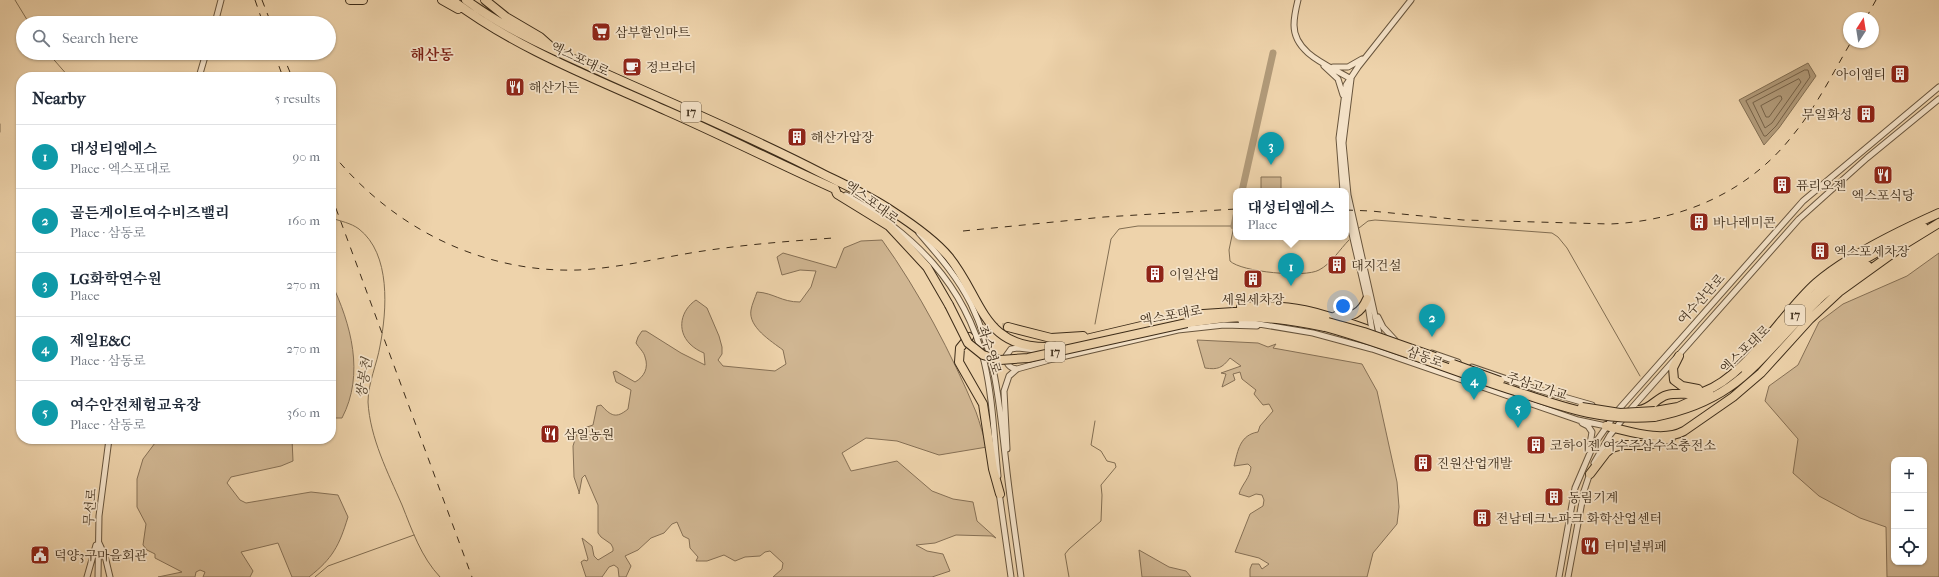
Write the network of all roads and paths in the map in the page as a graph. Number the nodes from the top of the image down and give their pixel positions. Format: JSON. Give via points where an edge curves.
{"nodes":[{"id":1,"x":221,"y":0,"type":"edge"},
{"id":2,"x":350,"y":0,"type":"edge"},
{"id":3,"x":363,"y":0,"type":"edge"},
{"id":4,"x":442,"y":0,"type":"edge"},
{"id":5,"x":452,"y":0,"type":"edge"},
{"id":6,"x":466,"y":0,"type":"edge"},
{"id":7,"x":485,"y":0,"type":"edge"},
{"id":8,"x":1298,"y":0,"type":"edge"},
{"id":9,"x":1411,"y":0,"type":"edge"},
{"id":10,"x":217,"y":16,"type":"edge"},
{"id":11,"x":476,"y":18,"type":"junction"},
{"id":12,"x":552,"y":49,"type":"junction"},
{"id":13,"x":1366,"y":56,"type":"junction"},
{"id":14,"x":204,"y":60,"type":"edge"},
{"id":15,"x":1318,"y":60,"type":"junction"},
{"id":16,"x":1331,"y":67,"type":"junction"},
{"id":17,"x":201,"y":72,"type":"edge"},
{"id":18,"x":1351,"y":78,"type":"junction"},
{"id":19,"x":1939,"y":87,"type":"edge"},
{"id":20,"x":1343,"y":98,"type":"junction"},
{"id":21,"x":1939,"y":99,"type":"edge"},
{"id":22,"x":1343,"y":188,"type":"edge"},
{"id":23,"x":1347,"y":188,"type":"edge"},
{"id":24,"x":835,"y":189,"type":"junction"},
{"id":25,"x":1349,"y":200,"type":"edge"},
{"id":26,"x":1939,"y":213,"type":"edge"},
{"id":27,"x":1939,"y":217,"type":"edge"},
{"id":28,"x":1349,"y":220,"type":"edge"},
{"id":29,"x":1939,"y":223,"type":"edge"},
{"id":30,"x":914,"y":227,"type":"junction"},
{"id":31,"x":1900,"y":248,"type":"junction"},
{"id":32,"x":1369,"y":299,"type":"junction"},
{"id":33,"x":1188,"y":319,"type":"junction"},
{"id":34,"x":1212,"y":320,"type":"junction"},
{"id":35,"x":1327,"y":322,"type":"junction"},
{"id":36,"x":1008,"y":327,"type":"tunnel mouth"},
{"id":37,"x":1282,"y":327,"type":"junction"},
{"id":38,"x":1109,"y":332,"type":"junction"},
{"id":39,"x":1376,"y":333,"type":"junction"},
{"id":40,"x":969,"y":336,"type":"tunnel mouth"},
{"id":41,"x":1395,"y":340,"type":"junction"},
{"id":42,"x":1052,"y":347,"type":"junction"},
{"id":43,"x":1375,"y":350,"type":"junction"},
{"id":44,"x":1382,"y":353,"type":"junction"},
{"id":45,"x":1679,"y":356,"type":"junction"},
{"id":46,"x":1018,"y":369,"type":"junction"},
{"id":47,"x":1718,"y":384,"type":"junction"},
{"id":48,"x":1618,"y":409,"type":"junction"},
{"id":49,"x":1630,"y":410,"type":"junction"},
{"id":50,"x":1654,"y":414,"type":"junction"},
{"id":51,"x":1578,"y":420,"type":"junction"},
{"id":52,"x":1606,"y":426,"type":"junction"},
{"id":53,"x":1615,"y":428,"type":"junction"},
{"id":54,"x":1677,"y":435,"type":"junction"},
{"id":55,"x":108,"y":444,"type":"edge"},
{"id":56,"x":1588,"y":454,"type":"junction"},
{"id":57,"x":1005,"y":458,"type":"junction"},
{"id":58,"x":1590,"y":474,"type":"junction"},
{"id":59,"x":1000,"y":494,"type":"junction"},
{"id":60,"x":98,"y":541,"type":"junction"},
{"id":61,"x":87,"y":577,"type":"edge"},
{"id":62,"x":98,"y":577,"type":"edge"},
{"id":63,"x":110,"y":577,"type":"edge"},
{"id":64,"x":1011,"y":577,"type":"edge"},
{"id":65,"x":1021,"y":577,"type":"edge"},
{"id":66,"x":1560,"y":577,"type":"edge"},
{"id":67,"x":1568,"y":577,"type":"edge"}],
"edges":[{"from":1,"to":10,"type":"street"},
{"from":2,"to":3,"type":"highway"},
{"from":4,"to":11,"type":"highway"},
{"from":5,"to":11,"type":"highway","name":"엑스포대로","number":"17"},
{"from":6,"to":12,"type":"highway","name":"엑스포대로","number":"17","via":[[495,20]]},
{"from":7,"to":12,"type":"highway"},
{"from":8,"to":15,"type":"street","via":[[1294,22],[1296,34],[1305,50]]},
{"from":9,"to":13,"type":"street"},
{"from":11,"to":24,"type":"highway","name":"엑스포대로","number":"17","via":[[525,46]]},
{"from":12,"to":30,"type":"highway","name":"엑스포대로","number":"17","via":[[799,161],[892,211]]},
{"from":13,"to":16,"type":"street","via":[[1348,67]]},
{"from":13,"to":18,"type":"street"},
{"from":14,"to":17,"type":"street"},
{"from":15,"to":16,"type":"street"},
{"from":15,"to":20,"type":"street","via":[[1338,79]]},
{"from":16,"to":18,"type":"street"},
{"from":18,"to":20,"type":"street","via":[[1346,85]]},
{"from":18,"to":23,"type":"street","via":[[1344,138]]},
{"from":19,"to":48,"type":"street","name":"여수산단로","via":[[1803,201]]},
{"from":20,"to":22,"type":"street","via":[[1339,138]]},
{"from":21,"to":45,"type":"street","name":"여수산단로","via":[[1867,158],[1799,219]]},
{"from":24,"to":33,"type":"highway","name":"엑스포대로","number":"17","bridge":true,"via":[[837,194],[888,226],[927,267],[968,343],[983,355],[1000,360],[1028,358]]},
{"from":24,"to":59,"type":"street","name":"좌수영로","via":[[899,229],[935,264],[958,299],[976,338],[985,368],[991,398]]},
{"from":25,"to":32,"type":"street"},
{"from":26,"to":47,"type":"highway","via":[[1849,259],[1815,284],[1740,367]]},
{"from":27,"to":50,"type":"highway","name":"엑스포대로","number":"17","via":[[1828,282],[1755,360],[1729,382],[1696,400]]},
{"from":28,"to":32,"type":"street"},
{"from":29,"to":31,"type":"highway","name":"엑스포대로","number":"17"},
{"from":30,"to":42,"type":"highway","name":"엑스포대로","number":"17","via":[[931,238],[950,258],[985,318],[999,332],[1021,343]]},
{"from":30,"to":57,"type":"street","name":"좌수영로","via":[[936,250],[958,281],[984,334],[996,382]]},
{"from":31,"to":50,"type":"highway","name":"엑스포대로","number":"17","via":[[1830,289],[1761,362],[1729,389],[1674,414]]},
{"from":31,"to":54,"type":"highway","via":[[1839,292],[1810,319],[1761,373]]},
{"from":32,"to":35,"type":"highway","via":[[1353,316]]},
{"from":32,"to":39,"type":"street"},
{"from":32,"to":41,"type":"street","via":[[1382,327]]},
{"from":33,"to":34,"type":"highway","name":"엑스포대로","number":"17"},
{"from":33,"to":35,"type":"highway","name":"엑스포대로","number":"17","via":[[1256,312],[1302,316]]},
{"from":33,"to":38,"type":"highway","name":"엑스포대로","number":"17"},
{"from":34,"to":35,"type":"highway","name":"엑스포대로","number":"17","via":[[1269,318]]},
{"from":34,"to":37,"type":"street","via":[[1246,321]]},
{"from":35,"to":39,"type":"highway"},
{"from":35,"to":50,"type":"highway","name":"주삼고가교","number":"17","bridge":true,"via":[[1364,332],[1505,383],[1578,406],[1620,413]]},
{"from":36,"to":38,"type":"highway","via":[[1057,338]]},
{"from":37,"to":43,"type":"street","name":"삼동로"},
{"from":37,"to":46,"type":"street","via":[[1224,325],[1178,330]]},
{"from":38,"to":42,"type":"highway","name":"엑스포대로","number":"17"},
{"from":39,"to":41,"type":"street","name":"삼동로"},
{"from":39,"to":43,"type":"street"},
{"from":39,"to":44,"type":"street"},
{"from":40,"to":59,"type":"highway","via":[[960,348],[959,362],[984,408],[993,469]]},
{"from":41,"to":48,"type":"street","name":"삼동로","via":[[1536,389],[1605,408]]},
{"from":42,"to":46,"type":"street","via":[[1041,352],[1011,349],[1006,356],[1007,362],[1010,367]]},
{"from":43,"to":44,"type":"street","name":"삼동로"},
{"from":44,"to":51,"type":"street","name":"삼동로"},
{"from":45,"to":47,"type":"highway","via":[[1673,373],[1674,380],[1679,385],[1696,389]]},
{"from":45,"to":49,"type":"street","name":"여수산단로"},
{"from":46,"to":57,"type":"street","via":[[1009,376],[1004,391],[1007,439]]},
{"from":47,"to":49,"type":"highway","via":[[1699,393],[1667,395],[1647,408]]},
{"from":48,"to":49,"type":"street","name":"삼동로"},
{"from":48,"to":52,"type":"street","name":"여수산단로"},
{"from":49,"to":53,"type":"street","name":"여수산단로"},
{"from":51,"to":52,"type":"street","name":"삼동로"},
{"from":51,"to":56,"type":"street","via":[[1592,432]]},
{"from":52,"to":53,"type":"highway"},
{"from":52,"to":56,"type":"street","name":"여수산단로"},
{"from":53,"to":54,"type":"highway","via":[[1654,436]]},
{"from":53,"to":58,"type":"street","name":"여수산단로"},
{"from":54,"to":58,"type":"highway","via":[[1658,443],[1612,448]]},
{"from":55,"to":60,"type":"street","name":"무선로"},
{"from":56,"to":66,"type":"street","name":"여수산단로","via":[[1575,488]]},
{"from":57,"to":65,"type":"street","name":"좌수영로"},
{"from":58,"to":67,"type":"street","name":"여수산단로","via":[[1584,491]]},
{"from":59,"to":64,"type":"street","name":"좌수영로"},
{"from":60,"to":61,"type":"street"},
{"from":60,"to":62,"type":"street","name":"무선로"},
{"from":60,"to":63,"type":"street"}]}
